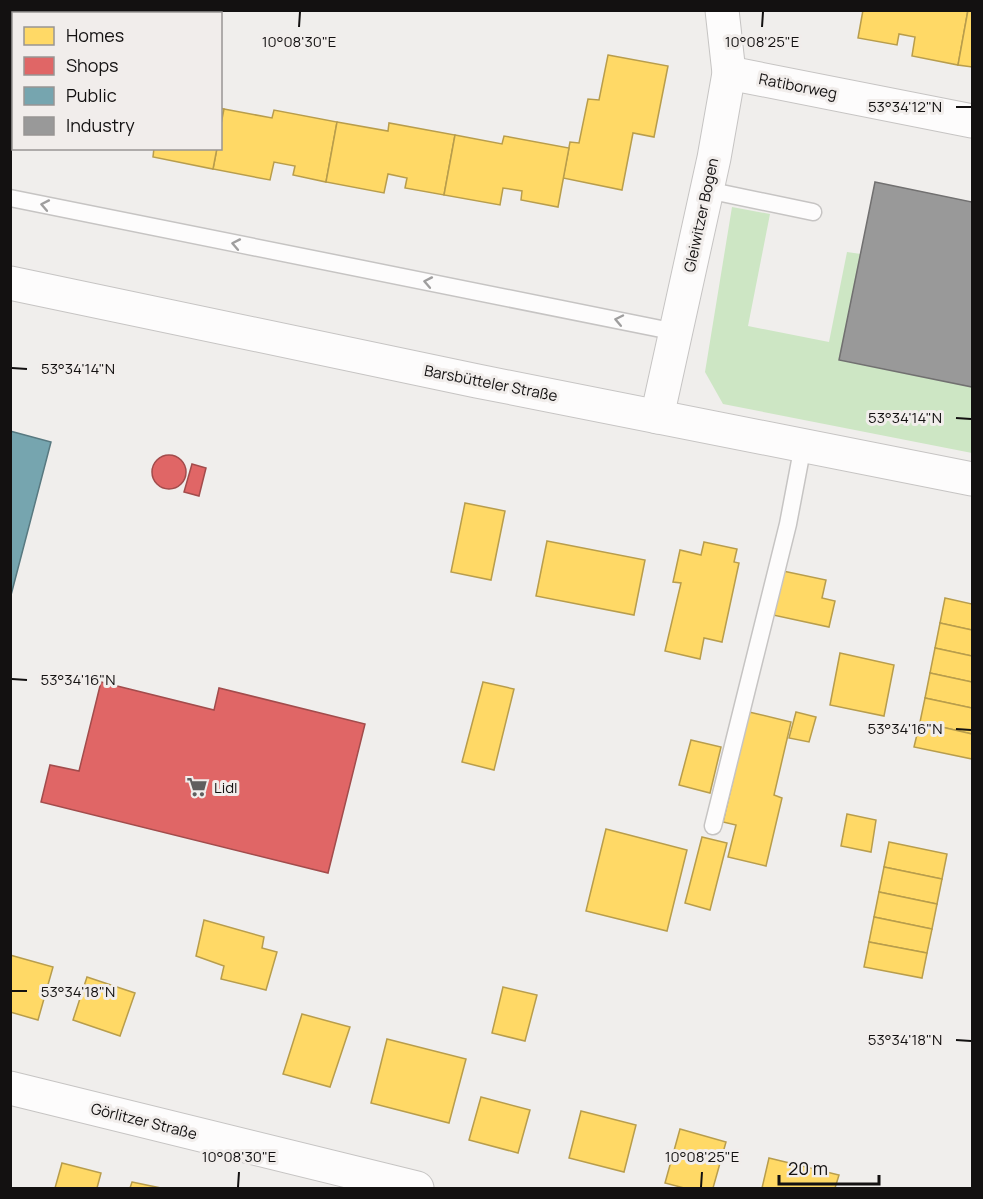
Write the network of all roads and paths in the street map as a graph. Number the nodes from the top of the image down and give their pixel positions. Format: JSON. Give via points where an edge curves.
{"nodes":[{"id":1,"x":722,"y":10,"type":"edge"},
{"id":2,"x":729,"y":73,"type":"junction"},
{"id":3,"x":972,"y":121,"type":"edge"},
{"id":4,"x":707,"y":190,"type":"junction"},
{"id":5,"x":10,"y":198,"type":"edge"},
{"id":6,"x":813,"y":212,"type":"dead end"},
{"id":7,"x":10,"y":284,"type":"edge"},
{"id":8,"x":676,"y":332,"type":"junction"},
{"id":9,"x":657,"y":417,"type":"junction"},
{"id":10,"x":803,"y":445,"type":"junction"},
{"id":11,"x":972,"y":478,"type":"edge"},
{"id":12,"x":713,"y":826,"type":"dead end"},
{"id":13,"x":10,"y":1088,"type":"edge"},
{"id":14,"x":417,"y":1188,"type":"edge"}],
"edges":[{"from":1,"to":2,"type":"street","name":"Gleiwitzer Bogen"},
{"from":2,"to":3,"type":"street","name":"Ratiborweg"},
{"from":2,"to":4,"type":"street","name":"Gleiwitzer Bogen"},
{"from":4,"to":6,"type":"lane"},
{"from":4,"to":8,"type":"street","name":"Gleiwitzer Bogen"},
{"from":8,"to":5,"type":"lane","one_way":true},
{"from":7,"to":9,"type":"street","name":"Barsbütteler Straße"},
{"from":8,"to":9,"type":"street","name":"Gleiwitzer Bogen"},
{"from":9,"to":10,"type":"street","name":"Barsbütteler Straße"},
{"from":10,"to":11,"type":"street","name":"Barsbütteler Straße"},
{"from":10,"to":12,"type":"lane","via":[[785,538]]},
{"from":13,"to":14,"type":"street","name":"Görlitzer Straße"}]}
